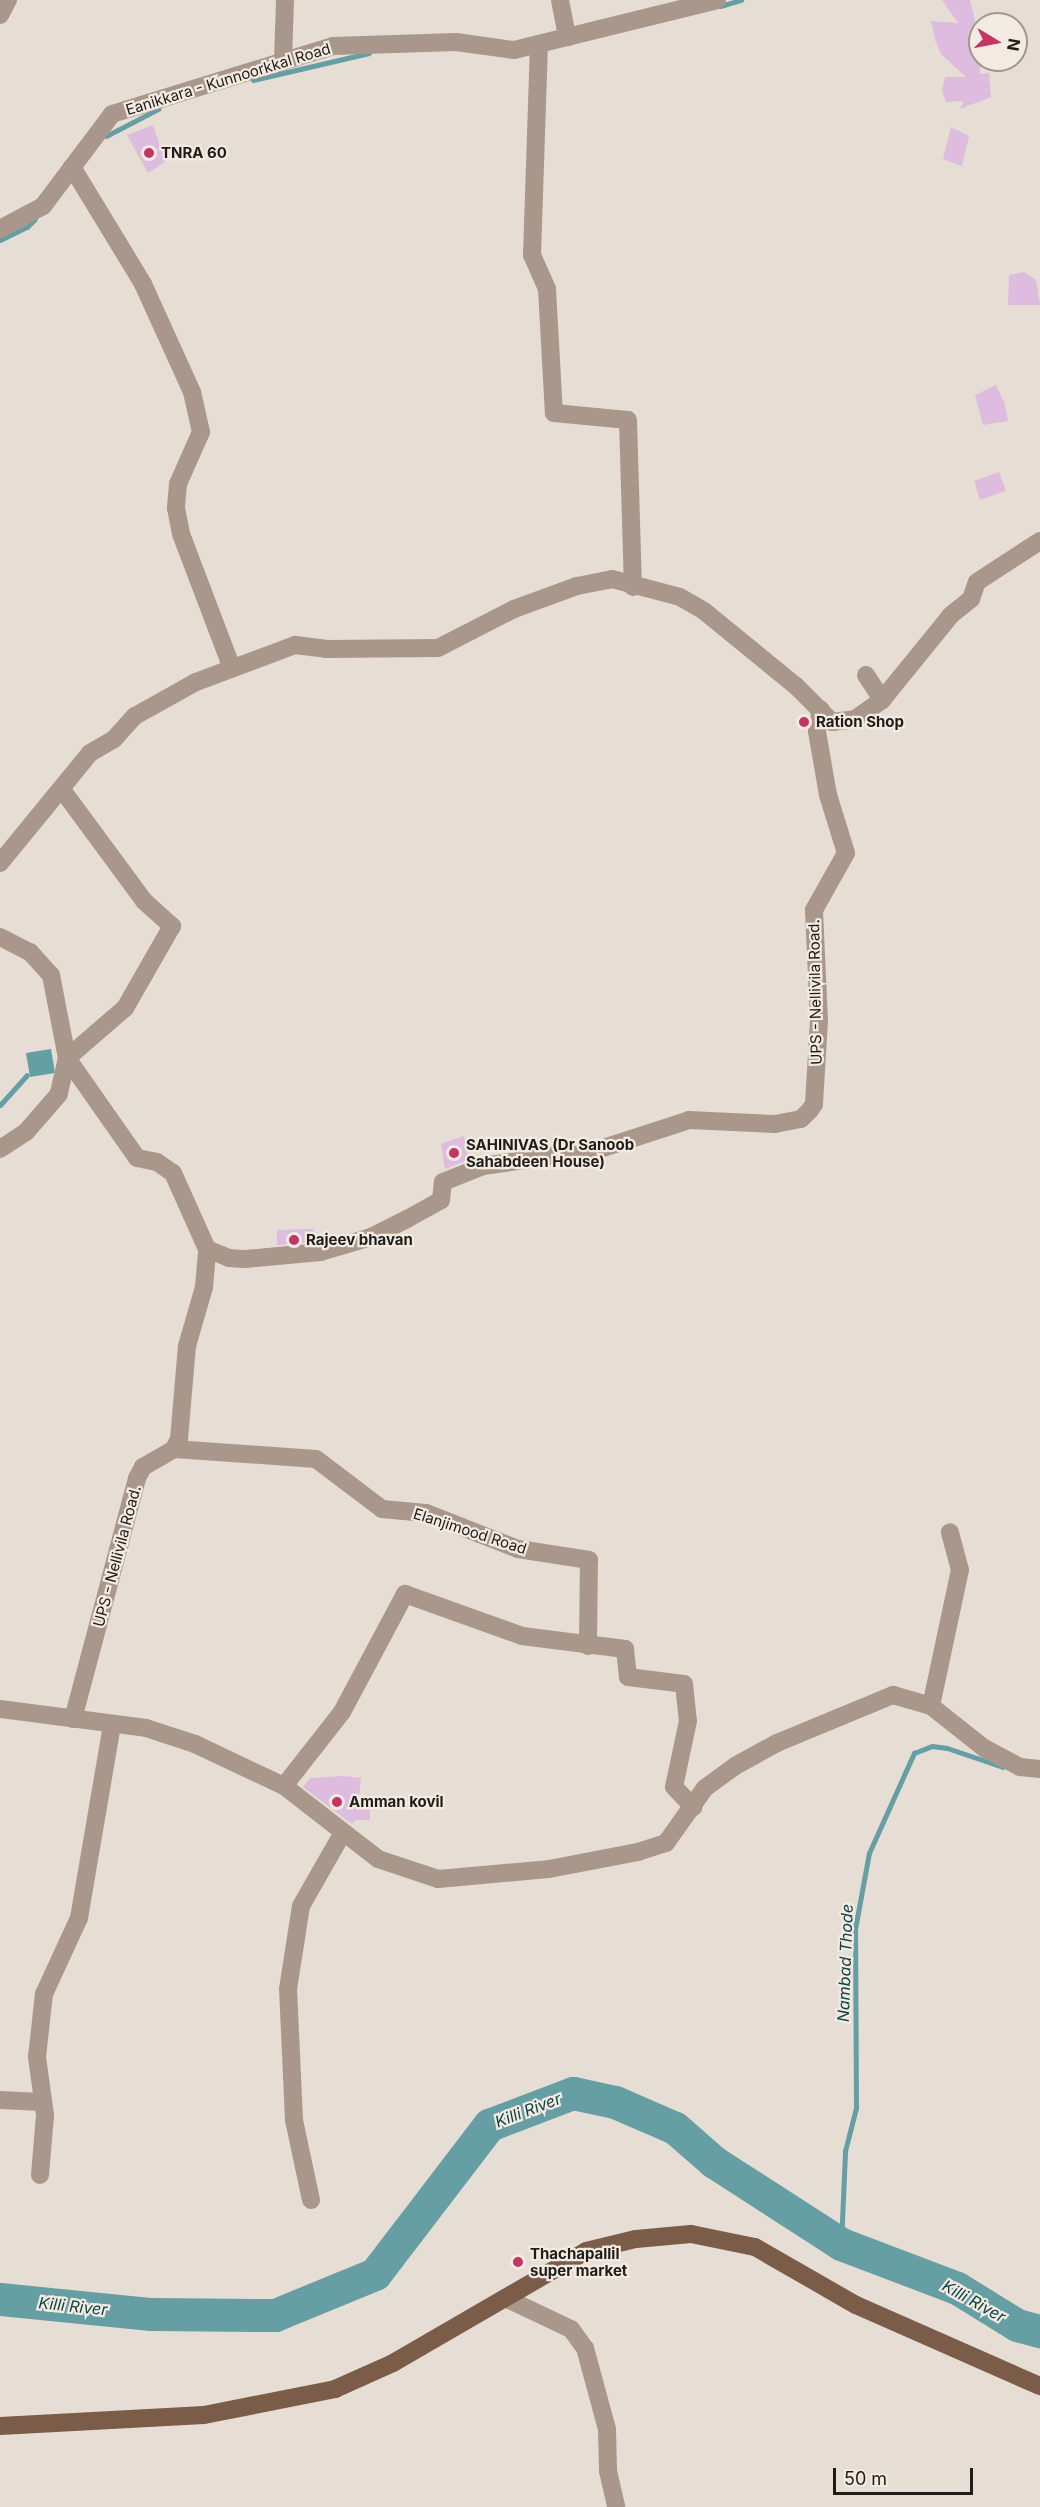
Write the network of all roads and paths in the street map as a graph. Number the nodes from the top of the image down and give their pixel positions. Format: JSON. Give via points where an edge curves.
{"nodes":[{"id":1,"x":8,"y":0,"type":"edge"},
{"id":2,"x":285,"y":0,"type":"edge"},
{"id":3,"x":560,"y":0,"type":"edge"},
{"id":4,"x":717,"y":0,"type":"edge"},
{"id":5,"x":0,"y":15,"type":"edge"},
{"id":6,"x":567,"y":37,"type":"junction"},
{"id":7,"x":538,"y":44,"type":"junction"},
{"id":8,"x":283,"y":61,"type":"junction"},
{"id":9,"x":72,"y":167,"type":"junction"},
{"id":10,"x":0,"y":229,"type":"edge"},
{"id":11,"x":1040,"y":541,"type":"edge"},
{"id":12,"x":633,"y":587,"type":"junction"},
{"id":13,"x":232,"y":668,"type":"junction"},
{"id":14,"x":866,"y":675,"type":"dead end"},
{"id":15,"x":882,"y":700,"type":"junction"},
{"id":16,"x":821,"y":709,"type":"junction"},
{"id":17,"x":63,"y":791,"type":"junction"},
{"id":18,"x":0,"y":863,"type":"edge"},
{"id":19,"x":0,"y":937,"type":"edge"},
{"id":20,"x":67,"y":1058,"type":"junction"},
{"id":21,"x":0,"y":1149,"type":"edge"},
{"id":22,"x":207,"y":1249,"type":"junction"},
{"id":23,"x":174,"y":1449,"type":"junction"},
{"id":24,"x":950,"y":1532,"type":"dead end"},
{"id":25,"x":588,"y":1646,"type":"junction"},
{"id":26,"x":931,"y":1707,"type":"junction"},
{"id":27,"x":0,"y":1709,"type":"edge"},
{"id":28,"x":73,"y":1719,"type":"junction"},
{"id":29,"x":112,"y":1725,"type":"junction"},
{"id":30,"x":1040,"y":1769,"type":"edge"},
{"id":31,"x":284,"y":1786,"type":"junction"},
{"id":32,"x":693,"y":1807,"type":"junction"},
{"id":33,"x":342,"y":1834,"type":"junction"},
{"id":34,"x":0,"y":2100,"type":"edge"},
{"id":35,"x":41,"y":2102,"type":"junction"},
{"id":36,"x":40,"y":2175,"type":"dead end"},
{"id":37,"x":311,"y":2200,"type":"dead end"},
{"id":38,"x":505,"y":2298,"type":"junction"},
{"id":39,"x":1040,"y":2386,"type":"edge"},
{"id":40,"x":0,"y":2426,"type":"edge"},
{"id":41,"x":616,"y":2507,"type":"edge"}],
"edges":[{"from":1,"to":5,"type":"street"},
{"from":2,"to":8,"type":"street"},
{"from":3,"to":6,"type":"street"},
{"from":4,"to":6,"type":"street","name":"Eanikkara - Kunnoorkkal Road"},
{"from":6,"to":7,"type":"street","name":"Eanikkara - Kunnoorkkal Road"},
{"from":7,"to":8,"type":"street","name":"Eanikkara - Kunnoorkkal Road","via":[[514,50],[456,42],[333,46]]},
{"from":7,"to":12,"type":"street","via":[[532,255],[547,289],[554,413],[628,420]]},
{"from":8,"to":9,"type":"street","name":"Eanikkara - Kunnoorkkal Road","via":[[112,114]]},
{"from":9,"to":10,"type":"street","name":"Eanikkara - Kunnoorkkal Road","via":[[43,206]]},
{"from":9,"to":13,"type":"street","via":[[143,284],[192,392],[201,432],[178,484],[176,508],[181,534]]},
{"from":11,"to":15,"type":"street","via":[[977,582],[971,599],[951,615]]},
{"from":12,"to":13,"type":"street","via":[[612,579],[577,586],[514,609],[438,648],[326,649],[296,645]]},
{"from":12,"to":16,"type":"street","via":[[680,597],[704,610]]},
{"from":13,"to":17,"type":"street","via":[[159,699],[135,716],[114,739],[90,753]]},
{"from":14,"to":15,"type":"street"},
{"from":15,"to":16,"type":"street","via":[[855,720],[832,722]]},
{"from":16,"to":22,"type":"street","name":"UPS - Nellivila Road.","via":[[818,742],[828,795],[846,853],[814,910],[817,1068],[814,1104],[801,1119],[775,1124],[689,1120],[600,1149],[483,1166],[443,1182],[441,1200],[407,1219],[371,1237],[321,1252],[245,1259],[229,1258]]},
{"from":17,"to":18,"type":"street"},
{"from":17,"to":20,"type":"street","via":[[144,901],[172,926],[125,1008]]},
{"from":19,"to":20,"type":"street","via":[[30,952],[51,975]]},
{"from":20,"to":21,"type":"street","via":[[54,1101],[26,1132]]},
{"from":20,"to":22,"type":"street","via":[[137,1158],[157,1162],[173,1173]]},
{"from":22,"to":23,"type":"street","via":[[204,1287],[187,1346],[181,1424]]},
{"from":23,"to":25,"type":"street","name":"Elanjimood Road","via":[[316,1459],[382,1509],[426,1513],[518,1549],[589,1560]]},
{"from":23,"to":28,"type":"street","name":"UPS - Nellivila Road.","via":[[143,1467],[137,1478]]},
{"from":24,"to":26,"type":"street","via":[[960,1570]]},
{"from":25,"to":31,"type":"street","via":[[522,1636],[405,1594],[342,1712]]},
{"from":25,"to":32,"type":"street","via":[[624,1649],[628,1677],[684,1684],[688,1721],[674,1787]]},
{"from":26,"to":30,"type":"street","via":[[956,1722],[984,1748],[1020,1767]]},
{"from":26,"to":32,"type":"street","via":[[893,1695],[777,1743],[705,1788]]},
{"from":27,"to":28,"type":"street"},
{"from":28,"to":29,"type":"street"},
{"from":29,"to":31,"type":"street","via":[[146,1728],[195,1744]]},
{"from":29,"to":35,"type":"street","via":[[79,1918],[44,1994],[37,2057]]},
{"from":31,"to":33,"type":"street"},
{"from":32,"to":33,"type":"street","via":[[666,1843],[638,1852],[501,1875],[438,1879],[378,1859]]},
{"from":33,"to":37,"type":"street","via":[[301,1906],[288,1989],[294,2120]]},
{"from":34,"to":35,"type":"street"},
{"from":35,"to":36,"type":"street","via":[[45,2115]]},
{"from":38,"to":39,"type":"main road","via":[[586,2251],[654,2236],[691,2234],[720,2238],[755,2247],[856,2305]]},
{"from":38,"to":40,"type":"main road","via":[[393,2363],[335,2389],[204,2415]]},
{"from":38,"to":41,"type":"street","via":[[571,2329],[585,2348],[607,2430],[608,2471]]}]}
